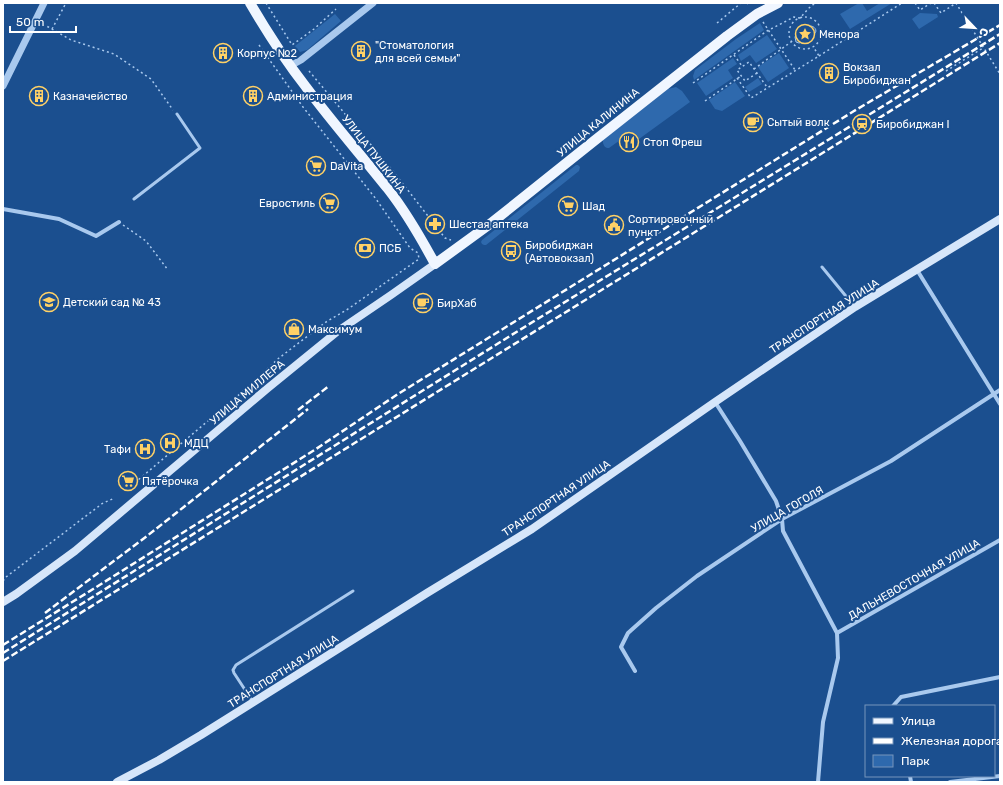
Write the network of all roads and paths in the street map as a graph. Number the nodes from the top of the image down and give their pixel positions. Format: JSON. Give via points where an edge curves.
{"nodes":[{"id":1,"x":44,"y":3,"type":"edge"},
{"id":2,"x":66,"y":3,"type":"edge"},
{"id":3,"x":250,"y":3,"type":"edge"},
{"id":4,"x":266,"y":3,"type":"edge"},
{"id":5,"x":373,"y":3,"type":"edge"},
{"id":6,"x":741,"y":3,"type":"edge"},
{"id":7,"x":778,"y":3,"type":"edge"},
{"id":8,"x":815,"y":3,"type":"edge"},
{"id":9,"x":902,"y":3,"type":"edge"},
{"id":10,"x":916,"y":3,"type":"edge"},
{"id":11,"x":931,"y":3,"type":"edge"},
{"id":12,"x":934,"y":3,"type":"edge"},
{"id":13,"x":956,"y":3,"type":"edge"},
{"id":14,"x":336,"y":9,"type":"dead end"},
{"id":15,"x":800,"y":18,"type":"junction"},
{"id":16,"x":36,"y":20,"type":"junction"},
{"id":17,"x":762,"y":20,"type":"dead end"},
{"id":18,"x":717,"y":23,"type":"dead end"},
{"id":19,"x":52,"y":29,"type":"junction"},
{"id":20,"x":769,"y":30,"type":"junction"},
{"id":21,"x":791,"y":42,"type":"junction"},
{"id":22,"x":259,"y":45,"type":"dead end"},
{"id":23,"x":814,"y":48,"type":"junction"},
{"id":24,"x":984,"y":48,"type":"junction"},
{"id":25,"x":782,"y":49,"type":"junction"},
{"id":26,"x":734,"y":54,"type":"junction"},
{"id":27,"x":819,"y":56,"type":"junction"},
{"id":28,"x":290,"y":66,"type":"junction"},
{"id":29,"x":742,"y":66,"type":"junction"},
{"id":30,"x":754,"y":69,"type":"junction"},
{"id":31,"x":795,"y":70,"type":"junction"},
{"id":32,"x":309,"y":71,"type":"dead end"},
{"id":33,"x":946,"y":71,"type":"dead end"},
{"id":34,"x":757,"y":73,"type":"junction"},
{"id":35,"x":1000,"y":74,"type":"edge"},
{"id":36,"x":741,"y":76,"type":"junction"},
{"id":37,"x":737,"y":78,"type":"junction"},
{"id":38,"x":693,"y":83,"type":"dead end"},
{"id":39,"x":3,"y":86,"type":"edge"},
{"id":40,"x":767,"y":88,"type":"junction"},
{"id":41,"x":705,"y":101,"type":"dead end"},
{"id":42,"x":177,"y":114,"type":"joint"},
{"id":43,"x":134,"y":199,"type":"dead end"},
{"id":44,"x":3,"y":209,"type":"edge"},
{"id":45,"x":1000,"y":220,"type":"edge"},
{"id":46,"x":118,"y":222,"type":"joint"},
{"id":47,"x":437,"y":227,"type":"junction"},
{"id":48,"x":430,"y":233,"type":"dead end"},
{"id":49,"x":452,"y":240,"type":"dead end"},
{"id":50,"x":435,"y":264,"type":"junction"},
{"id":51,"x":822,"y":267,"type":"dead end"},
{"id":52,"x":168,"y":270,"type":"dead end"},
{"id":53,"x":917,"y":270,"type":"junction"},
{"id":54,"x":855,"y":307,"type":"junction"},
{"id":55,"x":262,"y":374,"type":"dead end"},
{"id":56,"x":254,"y":382,"type":"dead end"},
{"id":57,"x":1000,"y":390,"type":"edge"},
{"id":58,"x":993,"y":393,"type":"junction"},
{"id":59,"x":715,"y":402,"type":"junction"},
{"id":60,"x":1000,"y":404,"type":"edge"},
{"id":61,"x":131,"y":486,"type":"dead end"},
{"id":62,"x":115,"y":498,"type":"dead end"},
{"id":63,"x":782,"y":519,"type":"junction"},
{"id":64,"x":1000,"y":540,"type":"edge"},
{"id":65,"x":3,"y":581,"type":"edge"},
{"id":66,"x":353,"y":591,"type":"dead end"},
{"id":67,"x":3,"y":602,"type":"edge"},
{"id":68,"x":837,"y":633,"type":"junction"},
{"id":69,"x":635,"y":671,"type":"dead end"},
{"id":70,"x":1000,"y":677,"type":"edge"},
{"id":71,"x":253,"y":702,"type":"junction"},
{"id":72,"x":893,"y":705,"type":"edge"},
{"id":73,"x":992,"y":777,"type":"edge"},
{"id":74,"x":116,"y":782,"type":"edge"},
{"id":75,"x":818,"y":782,"type":"edge"},
{"id":76,"x":950,"y":782,"type":"edge"}],
"edges":[{"from":1,"to":16,"type":"street"},
{"from":2,"to":19,"type":"path"},
{"from":3,"to":28,"type":"main road","name":"УЛИЦА ПУШКИНА"},
{"from":4,"to":14,"type":"path","via":[[292,45]]},
{"from":5,"to":28,"type":"street"},
{"from":6,"to":18,"type":"path"},
{"from":7,"to":50,"type":"main road","name":"УЛИЦА КАЛИНИНА","via":[[757,14],[727,36],[490,224]]},
{"from":8,"to":15,"type":"path"},
{"from":9,"to":27,"type":"path"},
{"from":10,"to":11,"type":"path","via":[[920,10]]},
{"from":12,"to":13,"type":"path","via":[[941,13]]},
{"from":13,"to":24,"type":"path"},
{"from":15,"to":20,"type":"path","via":[[794,17]]},
{"from":15,"to":21,"type":"path","via":[[790,28]]},
{"from":15,"to":23,"type":"path","via":[[814,19],[820,24],[821,39]]},
{"from":16,"to":19,"type":"path"},
{"from":16,"to":39,"type":"street"},
{"from":17,"to":20,"type":"path"},
{"from":19,"to":42,"type":"path","via":[[71,40],[114,54],[151,79]]},
{"from":20,"to":25,"type":"path"},
{"from":20,"to":26,"type":"path"},
{"from":21,"to":23,"type":"path","via":[[804,50]]},
{"from":21,"to":25,"type":"path"},
{"from":22,"to":55,"type":"path","via":[[410,248],[418,253],[419,260],[348,310],[326,322]]},
{"from":23,"to":27,"type":"path"},
{"from":24,"to":33,"type":"path"},
{"from":24,"to":35,"type":"path"},
{"from":25,"to":30,"type":"path"},
{"from":25,"to":31,"type":"path"},
{"from":26,"to":29,"type":"path"},
{"from":26,"to":38,"type":"path"},
{"from":27,"to":31,"type":"path"},
{"from":28,"to":50,"type":"main road","name":"УЛИЦА ПУШКИНА","via":[[388,190],[422,239]]},
{"from":29,"to":30,"type":"path","via":[[749,62]]},
{"from":29,"to":36,"type":"path","via":[[737,70]]},
{"from":30,"to":34,"type":"path"},
{"from":31,"to":40,"type":"path"},
{"from":32,"to":47,"type":"path"},
{"from":34,"to":36,"type":"path","via":[[745,82]]},
{"from":34,"to":40,"type":"path"},
{"from":36,"to":37,"type":"path"},
{"from":37,"to":40,"type":"path","via":[[751,98]]},
{"from":37,"to":41,"type":"path"},
{"from":42,"to":43,"type":"lane","via":[[200,148]]},
{"from":44,"to":46,"type":"street","via":[[59,219],[96,236]]},
{"from":45,"to":53,"type":"main road","name":"ТРАНСПОРТНАЯ УЛИЦА"},
{"from":46,"to":52,"type":"path","via":[[146,241]]},
{"from":47,"to":48,"type":"path"},
{"from":47,"to":49,"type":"path","via":[[445,238]]},
{"from":50,"to":67,"type":"main road","name":"УЛИЦА МИЛЛЕРА","via":[[338,331],[75,551]]},
{"from":51,"to":54,"type":"lane"},
{"from":53,"to":54,"type":"main road","name":"ТРАНСПОРТНАЯ УЛИЦА"},
{"from":53,"to":58,"type":"street"},
{"from":54,"to":59,"type":"main road","name":"ТРАНСПОРТНАЯ УЛИЦА"},
{"from":56,"to":61,"type":"path"},
{"from":57,"to":58,"type":"street","name":"УЛИЦА ГОГОЛЯ"},
{"from":58,"to":60,"type":"street"},
{"from":58,"to":63,"type":"street","name":"УЛИЦА ГОГОЛЯ","via":[[892,461]]},
{"from":59,"to":63,"type":"street","via":[[776,501]]},
{"from":59,"to":71,"type":"main road","name":"ТРАНСПОРТНАЯ УЛИЦА","via":[[532,529]]},
{"from":62,"to":65,"type":"path","via":[[104,503]]},
{"from":63,"to":68,"type":"street","via":[[783,531]]},
{"from":63,"to":69,"type":"street","name":"УЛИЦА ГОГОЛЯ","via":[[697,576],[628,633],[622,647]]},
{"from":64,"to":68,"type":"street","name":"ДАЛЬНЕВОСТОЧНАЯ УЛИЦА"},
{"from":66,"to":71,"type":"lane","via":[[236,665],[234,673]]},
{"from":68,"to":75,"type":"street","via":[[838,658],[823,722]]},
{"from":70,"to":72,"type":"street","via":[[901,697]]},
{"from":71,"to":74,"type":"main road","name":"ТРАНСПОРТНАЯ УЛИЦА","via":[[201,735]]},
{"from":73,"to":76,"type":"street"}]}
